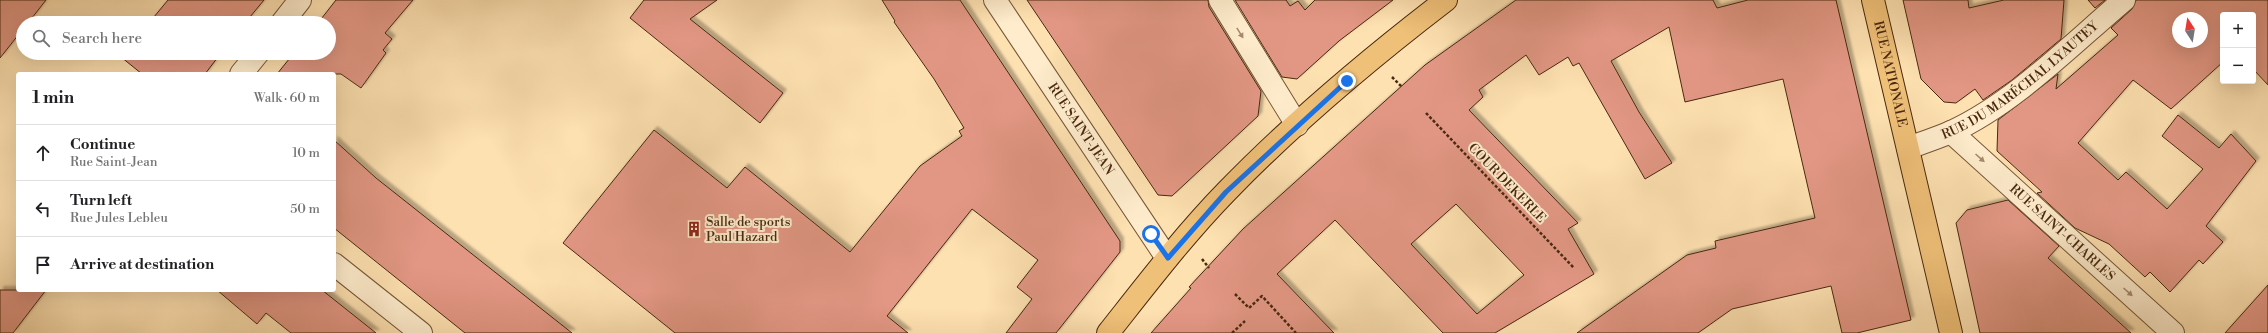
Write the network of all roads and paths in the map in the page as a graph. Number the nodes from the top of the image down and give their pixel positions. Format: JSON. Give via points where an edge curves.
{"nodes":[{"id":1,"x":300,"y":0,"type":"edge"},
{"id":2,"x":995,"y":0,"type":"edge"},
{"id":3,"x":1220,"y":0,"type":"edge"},
{"id":4,"x":1446,"y":0,"type":"edge"},
{"id":5,"x":1873,"y":0,"type":"edge"},
{"id":6,"x":2124,"y":0,"type":"edge"},
{"id":7,"x":287,"y":16,"type":"edge"},
{"id":8,"x":252,"y":60,"type":"edge"},
{"id":9,"x":243,"y":72,"type":"edge"},
{"id":10,"x":1426,"y":113,"type":"dead end"},
{"id":11,"x":1297,"y":125,"type":"junction"},
{"id":12,"x":1951,"y":132,"type":"junction"},
{"id":13,"x":1908,"y":148,"type":"junction"},
{"id":14,"x":1168,"y":258,"type":"junction"},
{"id":15,"x":336,"y":266,"type":"edge"},
{"id":16,"x":1574,"y":268,"type":"dead end"},
{"id":17,"x":1235,"y":294,"type":"dead end"},
{"id":18,"x":1245,"y":321,"type":"dead end"},
{"id":19,"x":421,"y":333,"type":"edge"},
{"id":20,"x":1108,"y":333,"type":"edge"},
{"id":21,"x":1232,"y":333,"type":"edge"},
{"id":22,"x":1296,"y":333,"type":"edge"},
{"id":23,"x":1951,"y":333,"type":"edge"},
{"id":24,"x":2173,"y":333,"type":"edge"}],
"edges":[{"from":1,"to":7,"type":"street"},
{"from":2,"to":14,"type":"street","name":"RUE SAINT-JEAN"},
{"from":3,"to":11,"type":"street","one_way":true},
{"from":4,"to":11,"type":"main road","via":[[1374,57]]},
{"from":5,"to":13,"type":"main road","name":"RUE NATIONALE"},
{"from":6,"to":12,"type":"street","name":"RUE DU MARÉCHAL LYAUTEY","via":[[2027,83]]},
{"from":8,"to":9,"type":"street"},
{"from":10,"to":16,"type":"path","name":"COUR DEKERLE"},
{"from":11,"to":14,"type":"main road","via":[[1226,192]]},
{"from":12,"to":13,"type":"street","name":"RUE DU MARÉCHAL LYAUTEY"},
{"from":12,"to":24,"type":"street","name":"RUE SAINT-CHARLES","one_way":true},
{"from":13,"to":23,"type":"main road","name":"RUE NATIONALE"},
{"from":14,"to":20,"type":"main road"},
{"from":15,"to":19,"type":"street"},
{"from":17,"to":22,"type":"path","via":[[1249,308],[1262,296]]},
{"from":18,"to":21,"type":"path"}]}
